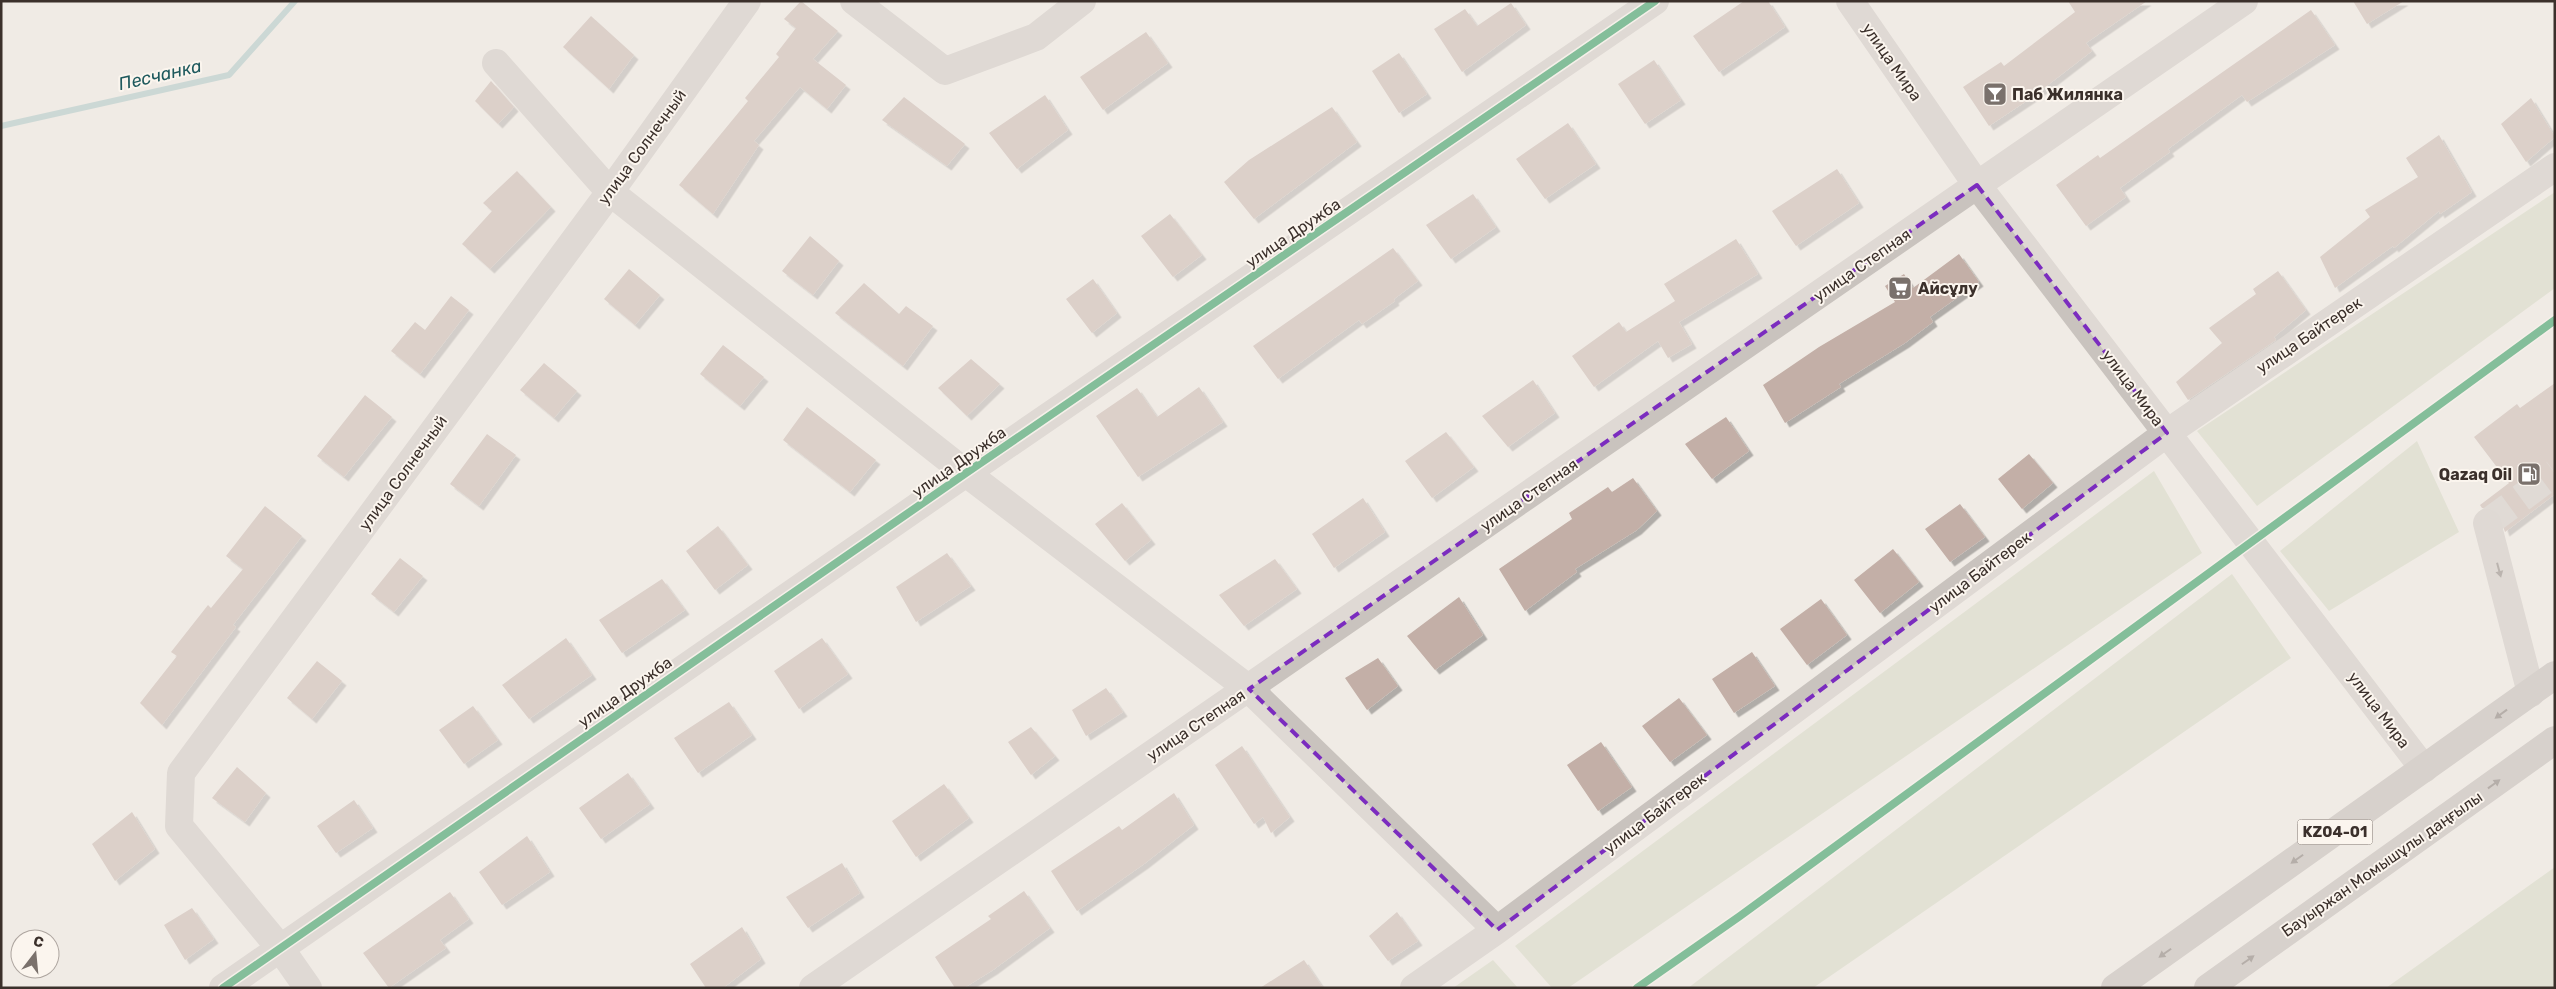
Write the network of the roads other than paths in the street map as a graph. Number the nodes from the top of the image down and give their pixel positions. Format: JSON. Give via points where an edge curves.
{"nodes":[{"id":1,"x":747,"y":1,"type":"edge"},
{"id":2,"x":854,"y":1,"type":"edge"},
{"id":3,"x":1082,"y":1,"type":"edge"},
{"id":4,"x":1655,"y":1,"type":"edge"},
{"id":5,"x":1850,"y":1,"type":"edge"},
{"id":6,"x":2244,"y":1,"type":"edge"},
{"id":7,"x":496,"y":63,"type":"dead end"},
{"id":8,"x":2555,"y":167,"type":"edge"},
{"id":9,"x":1977,"y":185,"type":"junction"},
{"id":10,"x":610,"y":192,"type":"junction"},
{"id":11,"x":2167,"y":433,"type":"junction"},
{"id":12,"x":966,"y":473,"type":"junction"},
{"id":13,"x":2487,"y":522,"type":"dead end"},
{"id":14,"x":2555,"y":675,"type":"edge"},
{"id":15,"x":1249,"y":689,"type":"junction"},
{"id":16,"x":2531,"y":693,"type":"junction"},
{"id":17,"x":2555,"y":740,"type":"edge"},
{"id":18,"x":2424,"y":769,"type":"junction"},
{"id":19,"x":1497,"y":930,"type":"junction"},
{"id":20,"x":280,"y":948,"type":"junction"},
{"id":21,"x":222,"y":988,"type":"edge"},
{"id":22,"x":308,"y":988,"type":"edge"},
{"id":23,"x":813,"y":988,"type":"edge"},
{"id":24,"x":1414,"y":988,"type":"edge"},
{"id":25,"x":2115,"y":988,"type":"edge"},
{"id":26,"x":2208,"y":988,"type":"edge"}],
"edges":[{"from":1,"to":10,"type":"street","name":"улица Солнечный"},
{"from":2,"to":3,"type":"street","via":[[945,71],[1036,37]]},
{"from":4,"to":12,"type":"street","name":"улица Дружба"},
{"from":5,"to":9,"type":"street","name":"улица Мира"},
{"from":6,"to":9,"type":"street","name":"улица Степная"},
{"from":7,"to":10,"type":"street"},
{"from":8,"to":11,"type":"street","name":"улица Байтерек"},
{"from":9,"to":11,"type":"street","name":"улица Мира"},
{"from":9,"to":15,"type":"street","name":"улица Степная"},
{"from":10,"to":12,"type":"street"},
{"from":10,"to":20,"type":"street","name":"улица Солнечный","via":[[181,773],[179,826]]},
{"from":11,"to":18,"type":"street","name":"улица Мира"},
{"from":11,"to":19,"type":"street","name":"улица Байтерек"},
{"from":12,"to":15,"type":"street"},
{"from":12,"to":20,"type":"street","name":"улица Дружба"},
{"from":13,"to":16,"type":"street","one_way":true},
{"from":14,"to":16,"type":"main road","number":"KZ04-01"},
{"from":15,"to":19,"type":"street"},
{"from":15,"to":23,"type":"street","name":"улица Степная"},
{"from":16,"to":18,"type":"main road","number":"KZ04-01","one_way":true},
{"from":26,"to":17,"type":"main road","name":"Бауыржан Момышұлы даңғылы","number":"KZ04-01","one_way":true},
{"from":18,"to":25,"type":"main road","number":"KZ04-01","one_way":true},
{"from":19,"to":24,"type":"street","name":"улица Байтерек"},
{"from":20,"to":21,"type":"street","name":"улица Дружба"},
{"from":20,"to":22,"type":"street"}]}
